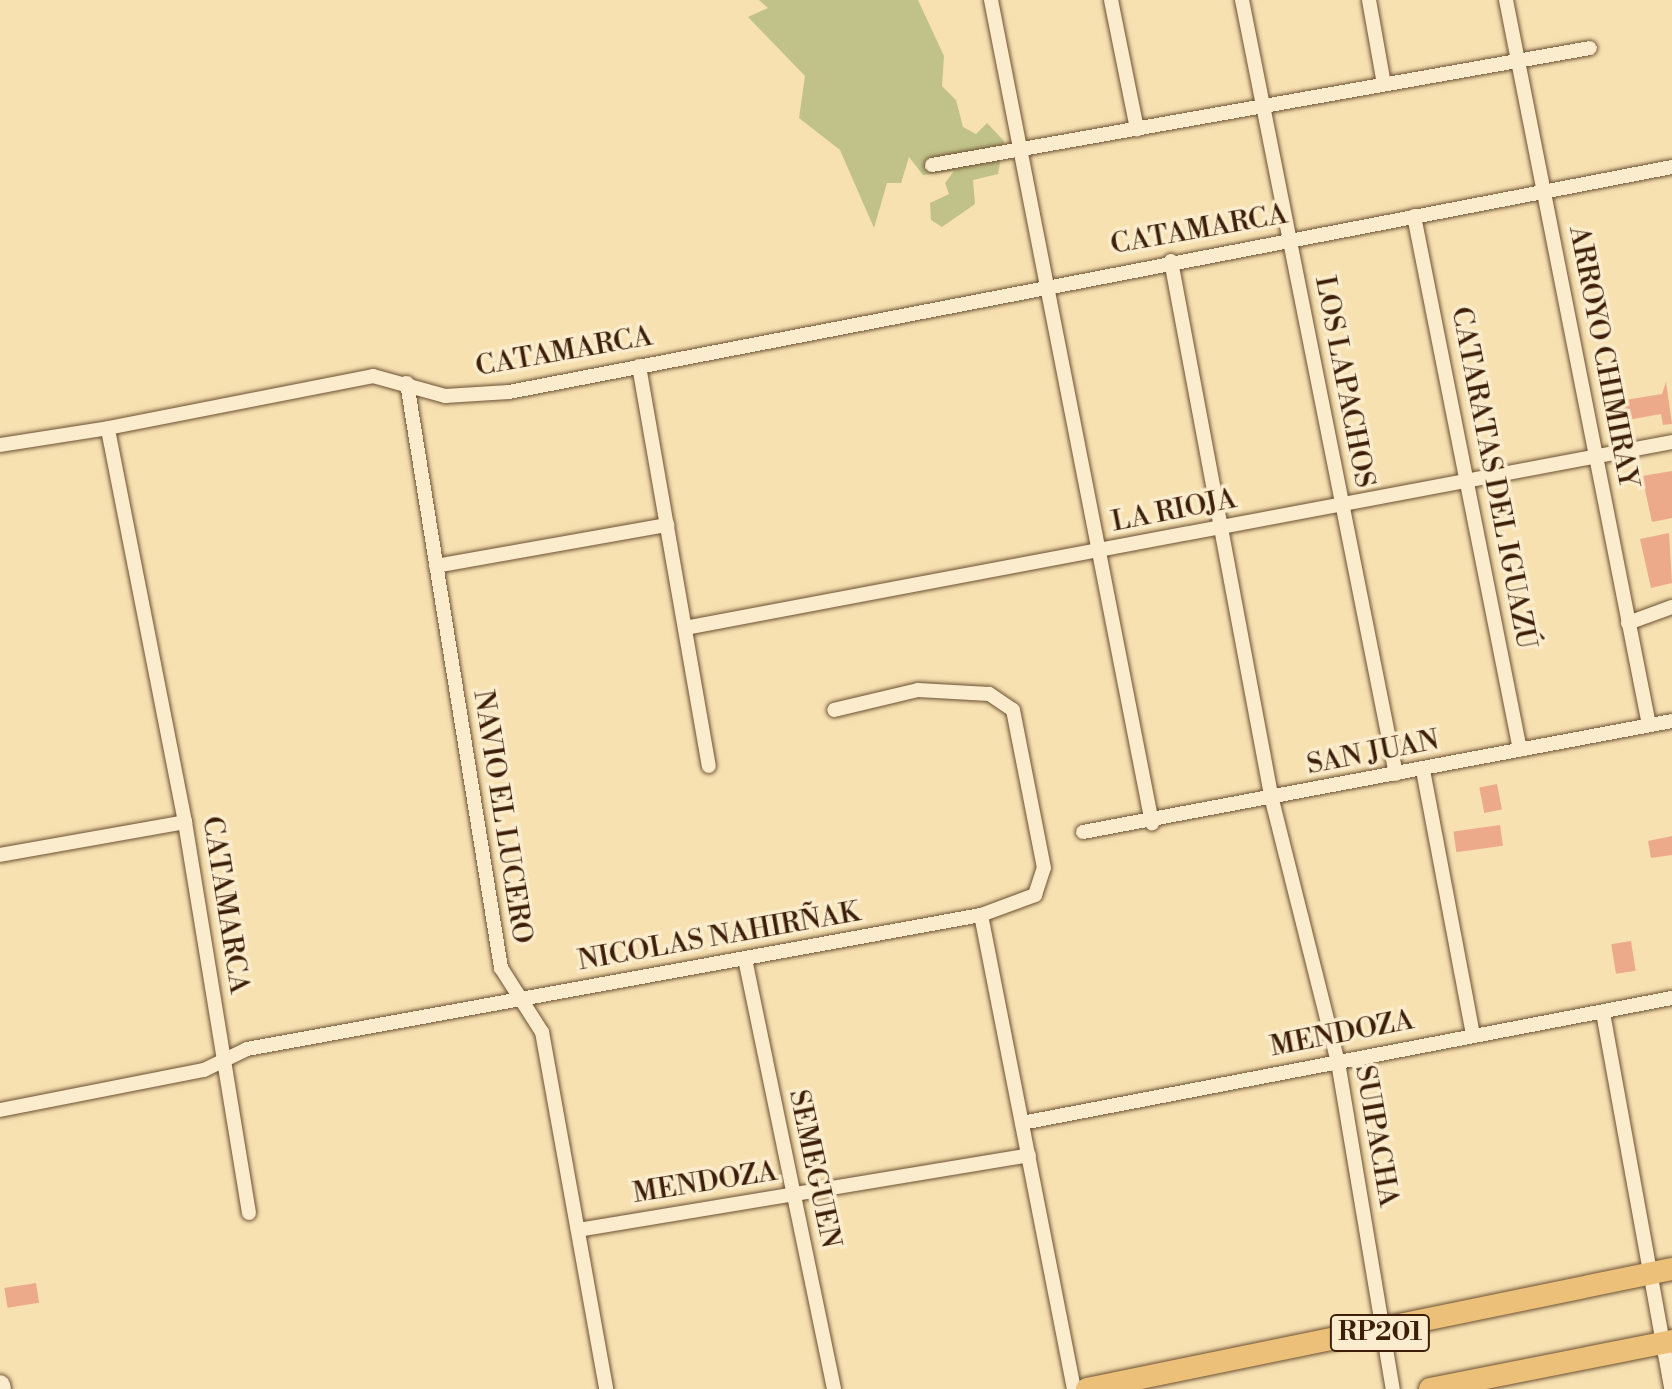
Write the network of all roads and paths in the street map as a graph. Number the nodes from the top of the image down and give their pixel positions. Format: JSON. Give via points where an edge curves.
{"nodes":[{"id":1,"x":991,"y":0,"type":"edge"},
{"id":2,"x":1111,"y":0,"type":"edge"},
{"id":3,"x":1242,"y":0,"type":"edge"},
{"id":4,"x":1369,"y":0,"type":"edge"},
{"id":5,"x":1506,"y":0,"type":"edge"},
{"id":6,"x":1590,"y":48,"type":"dead end"},
{"id":7,"x":1518,"y":61,"type":"junction"},
{"id":8,"x":1384,"y":84,"type":"junction"},
{"id":9,"x":1262,"y":106,"type":"junction"},
{"id":10,"x":1137,"y":129,"type":"junction"},
{"id":11,"x":1022,"y":151,"type":"junction"},
{"id":12,"x":932,"y":165,"type":"dead end"},
{"id":13,"x":1672,"y":167,"type":"edge"},
{"id":14,"x":1544,"y":192,"type":"junction"},
{"id":15,"x":1414,"y":216,"type":"junction"},
{"id":16,"x":1291,"y":239,"type":"junction"},
{"id":17,"x":1171,"y":261,"type":"junction"},
{"id":18,"x":1049,"y":284,"type":"junction"},
{"id":19,"x":639,"y":366,"type":"junction"},
{"id":20,"x":407,"y":383,"type":"junction"},
{"id":21,"x":108,"y":428,"type":"junction"},
{"id":22,"x":1672,"y":442,"type":"edge"},
{"id":23,"x":0,"y":445,"type":"edge"},
{"id":24,"x":1597,"y":455,"type":"junction"},
{"id":25,"x":1467,"y":478,"type":"junction"},
{"id":26,"x":1341,"y":505,"type":"junction"},
{"id":27,"x":667,"y":525,"type":"junction"},
{"id":28,"x":1221,"y":529,"type":"junction"},
{"id":29,"x":1098,"y":552,"type":"junction"},
{"id":30,"x":436,"y":566,"type":"junction"},
{"id":31,"x":1672,"y":607,"type":"edge"},
{"id":32,"x":1628,"y":623,"type":"junction"},
{"id":33,"x":685,"y":628,"type":"junction"},
{"id":34,"x":834,"y":710,"type":"dead end"},
{"id":35,"x":1672,"y":721,"type":"edge"},
{"id":36,"x":1649,"y":725,"type":"junction"},
{"id":37,"x":1520,"y":750,"type":"junction"},
{"id":38,"x":709,"y":766,"type":"dead end"},
{"id":39,"x":1423,"y":770,"type":"junction"},
{"id":40,"x":1396,"y":774,"type":"junction"},
{"id":41,"x":1272,"y":800,"type":"junction"},
{"id":42,"x":185,"y":822,"type":"junction"},
{"id":43,"x":1152,"y":823,"type":"junction"},
{"id":44,"x":1083,"y":832,"type":"dead end"},
{"id":45,"x":0,"y":855,"type":"edge"},
{"id":46,"x":981,"y":915,"type":"junction"},
{"id":47,"x":745,"y":959,"type":"junction"},
{"id":48,"x":1672,"y":998,"type":"edge"},
{"id":49,"x":521,"y":1000,"type":"junction"},
{"id":50,"x":1603,"y":1013,"type":"junction"},
{"id":51,"x":1473,"y":1034,"type":"junction"},
{"id":52,"x":1338,"y":1062,"type":"junction"},
{"id":53,"x":228,"y":1063,"type":"junction"},
{"id":54,"x":0,"y":1110,"type":"edge"},
{"id":55,"x":1022,"y":1123,"type":"junction"},
{"id":56,"x":1029,"y":1155,"type":"junction"},
{"id":57,"x":793,"y":1195,"type":"junction"},
{"id":58,"x":249,"y":1213,"type":"dead end"},
{"id":59,"x":578,"y":1230,"type":"junction"},
{"id":60,"x":1662,"y":1271,"type":"edge"},
{"id":61,"x":1383,"y":1333,"type":"junction"},
{"id":62,"x":1667,"y":1342,"type":"edge"},
{"id":63,"x":1095,"y":1388,"type":"edge"},
{"id":64,"x":606,"y":1389,"type":"edge"},
{"id":65,"x":834,"y":1389,"type":"edge"},
{"id":66,"x":1074,"y":1389,"type":"edge"},
{"id":67,"x":1393,"y":1389,"type":"edge"},
{"id":68,"x":1430,"y":1389,"type":"edge"},
{"id":69,"x":1671,"y":1389,"type":"edge"}],
"edges":[{"from":1,"to":11,"type":"street"},
{"from":2,"to":10,"type":"street"},
{"from":3,"to":9,"type":"street","name":"LOS LAPACHOS"},
{"from":4,"to":8,"type":"street"},
{"from":5,"to":7,"type":"street","name":"ARROYO CHIMIRAY"},
{"from":6,"to":7,"type":"street"},
{"from":7,"to":8,"type":"street"},
{"from":7,"to":14,"type":"street","name":"ARROYO CHIMIRAY"},
{"from":8,"to":9,"type":"street"},
{"from":9,"to":10,"type":"street"},
{"from":9,"to":16,"type":"street","name":"LOS LAPACHOS"},
{"from":10,"to":11,"type":"street"},
{"from":11,"to":12,"type":"street"},
{"from":11,"to":18,"type":"street"},
{"from":13,"to":14,"type":"street","name":"CATAMARCA"},
{"from":14,"to":15,"type":"street","name":"CATAMARCA"},
{"from":14,"to":24,"type":"street","name":"ARROYO CHIMIRAY"},
{"from":15,"to":16,"type":"street","name":"CATAMARCA"},
{"from":15,"to":25,"type":"street","name":"CATARATAS DEL IGUAZÚ"},
{"from":16,"to":17,"type":"street","name":"CATAMARCA"},
{"from":16,"to":26,"type":"street","name":"LOS LAPACHOS"},
{"from":17,"to":18,"type":"street","name":"CATAMARCA"},
{"from":17,"to":28,"type":"street","name":"SUIPACHA"},
{"from":18,"to":19,"type":"street","name":"CATAMARCA"},
{"from":18,"to":29,"type":"street"},
{"from":19,"to":20,"type":"street","name":"CATAMARCA","via":[[509,392],[445,396]]},
{"from":19,"to":27,"type":"street"},
{"from":20,"to":21,"type":"street","name":"CATAMARCA","via":[[373,376]]},
{"from":20,"to":30,"type":"street","name":"NAVIO EL LUCERO"},
{"from":21,"to":23,"type":"street"},
{"from":21,"to":42,"type":"street","name":"CATAMARCA"},
{"from":22,"to":24,"type":"street","name":"LA RIOJA"},
{"from":24,"to":25,"type":"street","name":"LA RIOJA"},
{"from":24,"to":32,"type":"street","name":"ARROYO CHIMIRAY"},
{"from":25,"to":26,"type":"street","name":"LA RIOJA"},
{"from":25,"to":37,"type":"street","name":"CATARATAS DEL IGUAZÚ"},
{"from":26,"to":28,"type":"street","name":"LA RIOJA"},
{"from":26,"to":40,"type":"street","name":"LOS LAPACHOS"},
{"from":27,"to":30,"type":"street"},
{"from":27,"to":33,"type":"street"},
{"from":28,"to":29,"type":"street","name":"LA RIOJA"},
{"from":28,"to":41,"type":"street","name":"SUIPACHA"},
{"from":29,"to":33,"type":"street","name":"LA RIOJA"},
{"from":29,"to":43,"type":"street"},
{"from":30,"to":49,"type":"street","name":"NAVIO EL LUCERO","via":[[501,968]]},
{"from":31,"to":32,"type":"street"},
{"from":32,"to":36,"type":"street","name":"ARROYO CHIMIRAY"},
{"from":33,"to":38,"type":"street"},
{"from":34,"to":46,"type":"street","name":"NICOLAS NAHIRÑAK","via":[[918,690],[989,694],[1013,710],[1044,868],[1035,895]]},
{"from":35,"to":36,"type":"street","name":"SAN JUAN"},
{"from":36,"to":37,"type":"street","name":"SAN JUAN"},
{"from":37,"to":39,"type":"street","name":"SAN JUAN"},
{"from":39,"to":40,"type":"street","name":"SAN JUAN"},
{"from":39,"to":51,"type":"street"},
{"from":40,"to":41,"type":"street","name":"SAN JUAN"},
{"from":41,"to":43,"type":"street","name":"SAN JUAN"},
{"from":41,"to":52,"type":"street","name":"SUIPACHA"},
{"from":42,"to":45,"type":"street"},
{"from":42,"to":53,"type":"street","name":"CATAMARCA"},
{"from":43,"to":44,"type":"street","name":"SAN JUAN"},
{"from":46,"to":47,"type":"street","name":"NICOLAS NAHIRÑAK"},
{"from":46,"to":55,"type":"street"},
{"from":47,"to":49,"type":"street","name":"NICOLAS NAHIRÑAK"},
{"from":47,"to":57,"type":"street","name":"SEMEGUEN"},
{"from":48,"to":50,"type":"street","name":"MENDOZA"},
{"from":49,"to":53,"type":"street","name":"NICOLAS NAHIRÑAK","via":[[247,1049]]},
{"from":49,"to":59,"type":"street","name":"NAVIO EL LUCERO","via":[[542,1032]]},
{"from":50,"to":51,"type":"street","name":"MENDOZA"},
{"from":50,"to":60,"type":"street"},
{"from":51,"to":52,"type":"street","name":"MENDOZA"},
{"from":52,"to":55,"type":"street","name":"MENDOZA"},
{"from":52,"to":61,"type":"street","name":"SUIPACHA"},
{"from":53,"to":54,"type":"street","name":"NICOLAS NAHIRÑAK"},
{"from":53,"to":58,"type":"street","name":"CATAMARCA"},
{"from":55,"to":56,"type":"street"},
{"from":56,"to":57,"type":"street","name":"MENDOZA"},
{"from":56,"to":66,"type":"street"},
{"from":57,"to":59,"type":"street","name":"MENDOZA"},
{"from":57,"to":65,"type":"street","name":"SEMEGUEN"},
{"from":59,"to":64,"type":"street","name":"NAVIO EL LUCERO"},
{"from":60,"to":61,"type":"main road","number":"RP201"},
{"from":60,"to":62,"type":"street"},
{"from":61,"to":63,"type":"main road","number":"RP201"},
{"from":61,"to":67,"type":"street","name":"SUIPACHA"},
{"from":62,"to":68,"type":"main road","number":"RP201"},
{"from":62,"to":69,"type":"street"}]}
